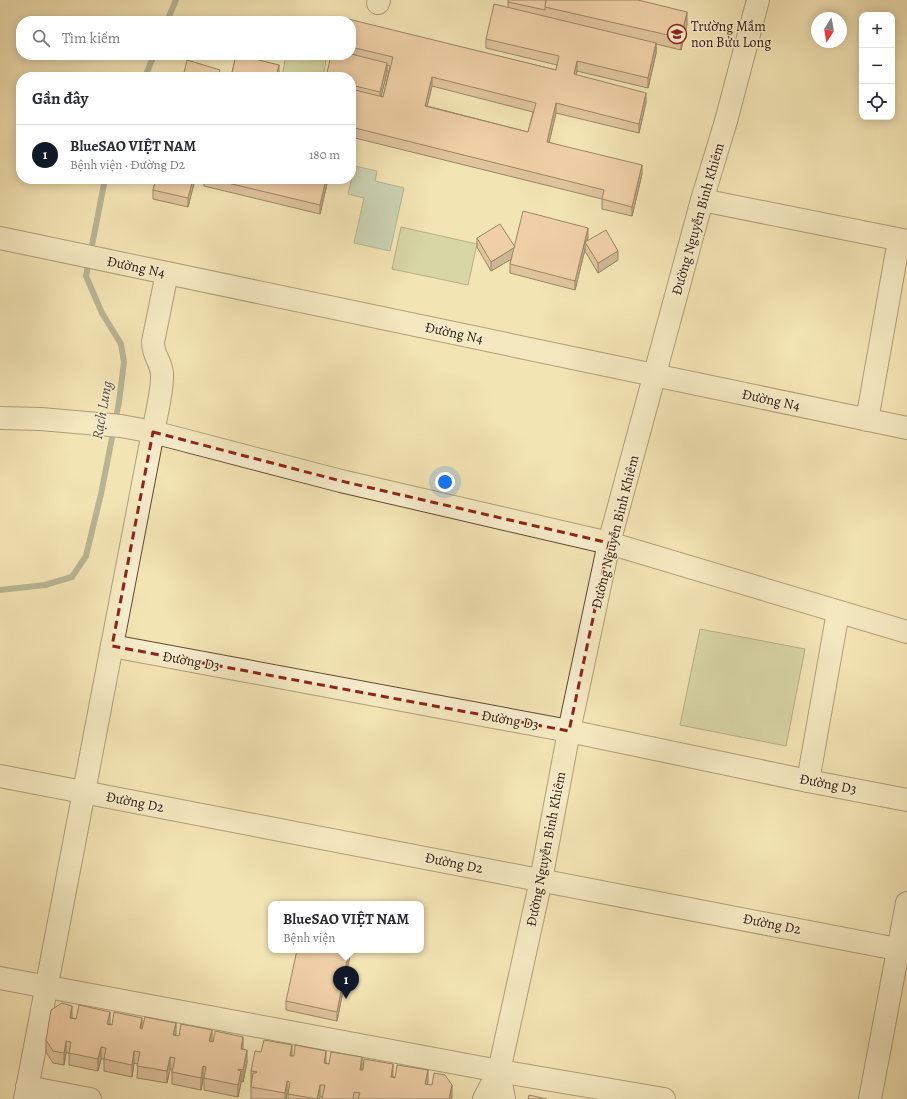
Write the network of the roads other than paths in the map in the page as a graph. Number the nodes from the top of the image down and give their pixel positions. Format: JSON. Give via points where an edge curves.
{"nodes":[{"id":1,"x":758,"y":0,"type":"edge"},
{"id":2,"x":702,"y":200,"type":"junction"},
{"id":3,"x":0,"y":238,"type":"edge"},
{"id":4,"x":903,"y":241,"type":"edge"},
{"id":5,"x":167,"y":273,"type":"junction"},
{"id":6,"x":655,"y":375,"type":"junction"},
{"id":7,"x":0,"y":418,"type":"edge"},
{"id":8,"x":867,"y":420,"type":"junction"},
{"id":9,"x":907,"y":428,"type":"edge"},
{"id":10,"x":153,"y":432,"type":"junction"},
{"id":11,"x":609,"y":543,"type":"junction"},
{"id":12,"x":838,"y":612,"type":"junction"},
{"id":13,"x":907,"y":632,"type":"edge"},
{"id":14,"x":112,"y":646,"type":"junction"},
{"id":15,"x":569,"y":731,"type":"junction"},
{"id":16,"x":0,"y":776,"type":"edge"},
{"id":17,"x":808,"y":781,"type":"junction"},
{"id":18,"x":84,"y":792,"type":"junction"},
{"id":19,"x":907,"y":800,"type":"edge"},
{"id":20,"x":541,"y":880,"type":"junction"},
{"id":21,"x":907,"y":903,"type":"edge"},
{"id":22,"x":902,"y":950,"type":"edge"},
{"id":23,"x":0,"y":978,"type":"edge"},
{"id":24,"x":46,"y":987,"type":"junction"},
{"id":25,"x":499,"y":1071,"type":"junction"},
{"id":26,"x":26,"y":1093,"type":"edge"},
{"id":27,"x":90,"y":1099,"type":"edge"},
{"id":28,"x":484,"y":1099,"type":"edge"},
{"id":29,"x":504,"y":1099,"type":"edge"},
{"id":30,"x":664,"y":1099,"type":"edge"},
{"id":31,"x":870,"y":1099,"type":"edge"}],
"edges":[{"from":1,"to":2,"type":"street","name":"Đường Nguyễn Bỉnh Khiêm"},
{"from":2,"to":4,"type":"street"},
{"from":2,"to":6,"type":"street","name":"Đường Nguyễn Bỉnh Khiêm"},
{"from":3,"to":5,"type":"street","name":"Đường N4"},
{"from":4,"to":8,"type":"street"},
{"from":5,"to":6,"type":"street","name":"Đường N4"},
{"from":5,"to":10,"type":"street","via":[[153,342],[162,378]]},
{"from":6,"to":8,"type":"street","name":"Đường N4"},
{"from":6,"to":11,"type":"street","name":"Đường Nguyễn Bỉnh Khiêm"},
{"from":7,"to":10,"type":"street","via":[[41,419]]},
{"from":8,"to":9,"type":"street","name":"Đường N4"},
{"from":10,"to":11,"type":"street","via":[[340,481]]},
{"from":10,"to":14,"type":"street"},
{"from":11,"to":12,"type":"street"},
{"from":11,"to":15,"type":"street","name":"Đường Nguyễn Bỉnh Khiêm"},
{"from":12,"to":13,"type":"street"},
{"from":12,"to":17,"type":"street"},
{"from":14,"to":15,"type":"street","name":"Đường D3"},
{"from":14,"to":18,"type":"street"},
{"from":15,"to":17,"type":"street","name":"Đường D3"},
{"from":15,"to":20,"type":"street","name":"Đường Nguyễn Bỉnh Khiêm"},
{"from":16,"to":18,"type":"street","name":"Đường D2"},
{"from":17,"to":19,"type":"street","name":"Đường D3"},
{"from":18,"to":20,"type":"street","name":"Đường D2"},
{"from":18,"to":24,"type":"street"},
{"from":20,"to":22,"type":"street","name":"Đường D2"},
{"from":20,"to":25,"type":"street","name":"Đường Nguyễn Bỉnh Khiêm"},
{"from":21,"to":22,"type":"street"},
{"from":22,"to":31,"type":"street"},
{"from":23,"to":24,"type":"street"},
{"from":24,"to":25,"type":"street"},
{"from":24,"to":26,"type":"street"},
{"from":25,"to":28,"type":"street"},
{"from":25,"to":29,"type":"street"},
{"from":25,"to":30,"type":"street"},
{"from":26,"to":27,"type":"street"}]}
